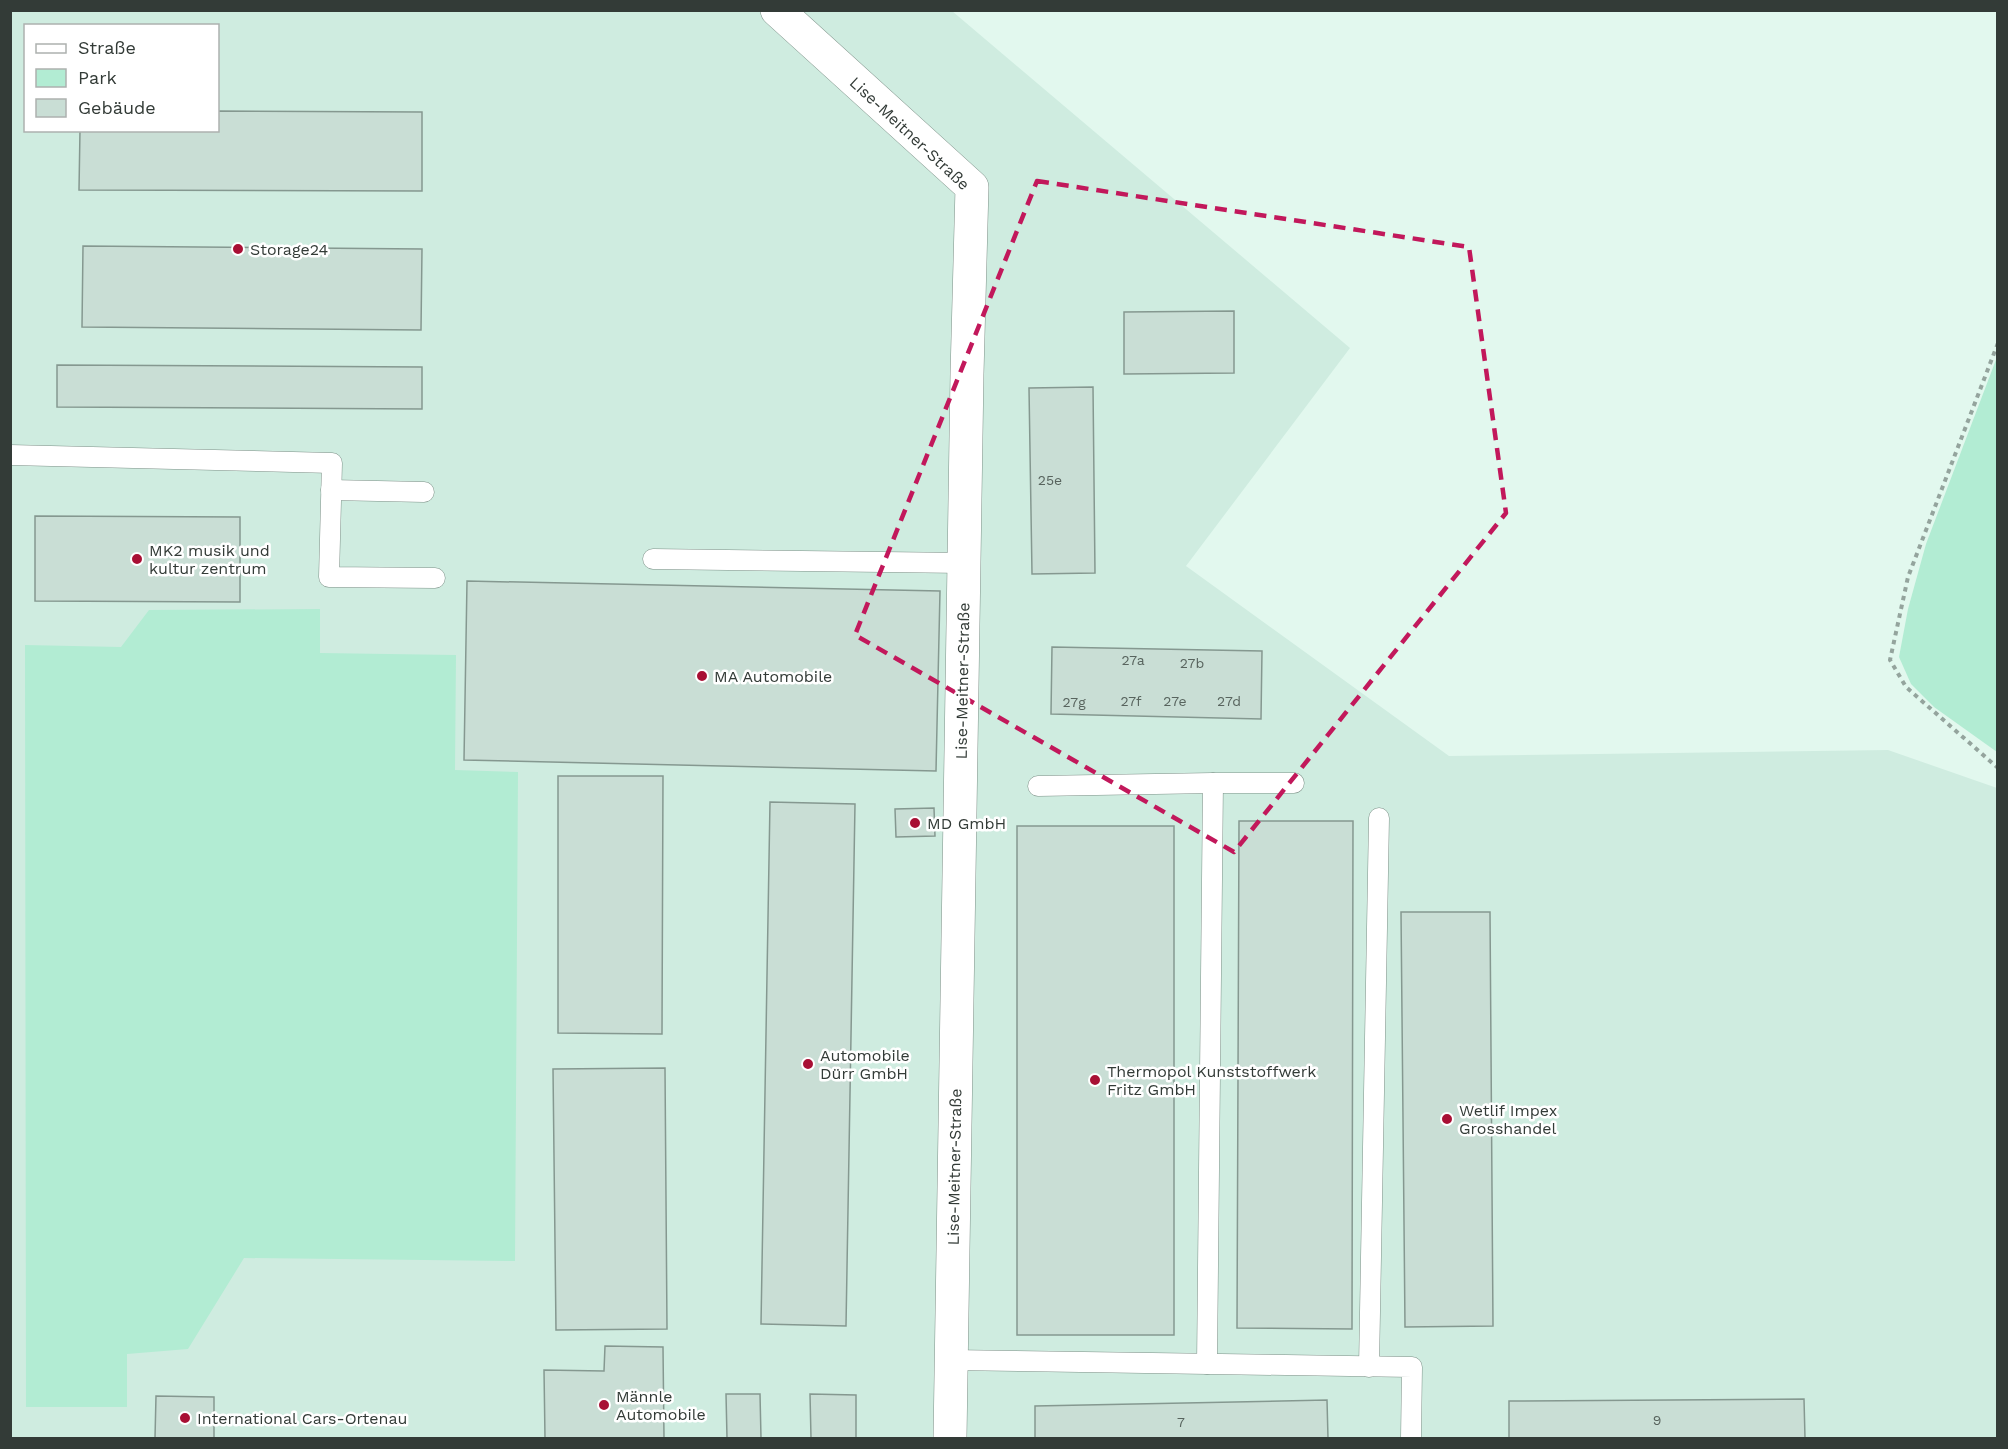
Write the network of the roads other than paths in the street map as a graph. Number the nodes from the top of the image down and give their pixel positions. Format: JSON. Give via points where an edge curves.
{"nodes":[{"id":1,"x":777,"y":10,"type":"edge"},
{"id":2,"x":10,"y":455,"type":"edge"},
{"id":3,"x":331,"y":490,"type":"junction"},
{"id":4,"x":424,"y":492,"type":"dead end"},
{"id":5,"x":653,"y":559,"type":"dead end"},
{"id":6,"x":964,"y":563,"type":"junction"},
{"id":7,"x":435,"y":578,"type":"dead end"},
{"id":8,"x":1213,"y":783,"type":"junction"},
{"id":9,"x":1294,"y":783,"type":"dead end"},
{"id":10,"x":1038,"y":786,"type":"dead end"},
{"id":11,"x":1379,"y":818,"type":"dead end"},
{"id":12,"x":951,"y":1360,"type":"junction"},
{"id":13,"x":1207,"y":1364,"type":"junction"},
{"id":14,"x":1369,"y":1367,"type":"junction"},
{"id":15,"x":950,"y":1438,"type":"edge"},
{"id":16,"x":1411,"y":1438,"type":"edge"}],
"edges":[{"from":1,"to":6,"type":"street","name":"Lise-Meitner-Straße","via":[[972,187]]},
{"from":2,"to":3,"type":"lane","via":[[332,463]]},
{"from":3,"to":4,"type":"lane"},
{"from":3,"to":7,"type":"lane","via":[[329,577]]},
{"from":5,"to":6,"type":"lane"},
{"from":6,"to":12,"type":"street","name":"Lise-Meitner-Straße"},
{"from":8,"to":9,"type":"lane"},
{"from":8,"to":10,"type":"lane"},
{"from":8,"to":13,"type":"lane"},
{"from":11,"to":14,"type":"lane"},
{"from":12,"to":13,"type":"lane"},
{"from":12,"to":15,"type":"street","name":"Lise-Meitner-Straße"},
{"from":13,"to":14,"type":"lane"},
{"from":14,"to":16,"type":"lane","via":[[1412,1367]]}]}
